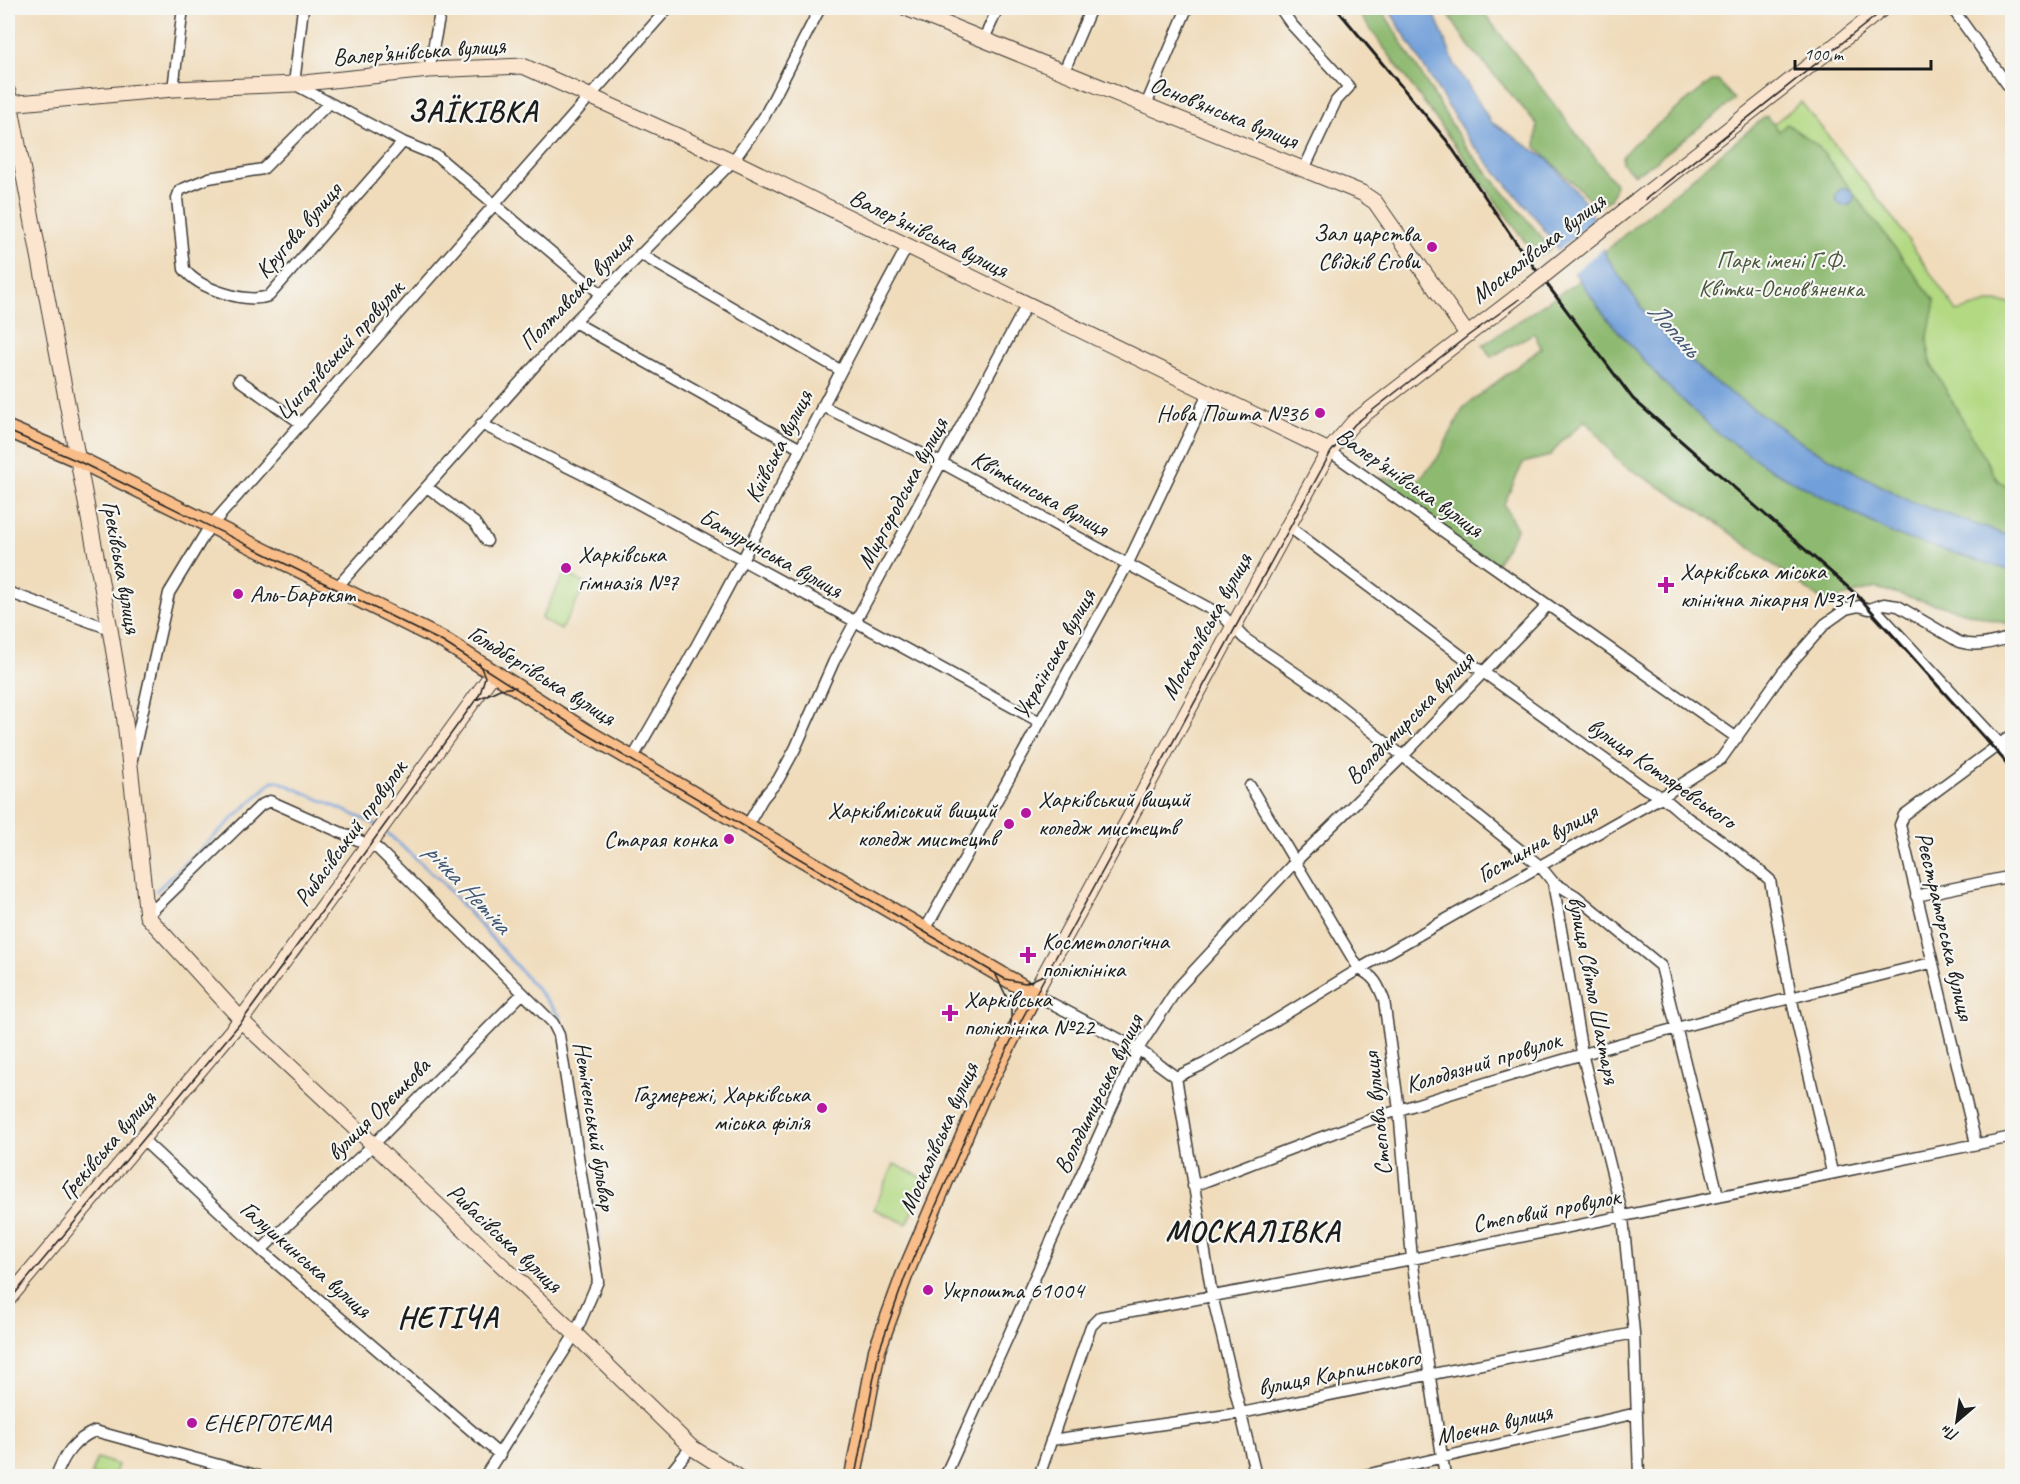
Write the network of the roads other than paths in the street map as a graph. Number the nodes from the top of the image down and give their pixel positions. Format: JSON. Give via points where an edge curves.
{"nodes":[{"id":1,"x":183,"y":8,"type":"edge"},
{"id":2,"x":303,"y":8,"type":"edge"},
{"id":3,"x":441,"y":8,"type":"edge"},
{"id":4,"x":668,"y":8,"type":"edge"},
{"id":5,"x":820,"y":8,"type":"edge"},
{"id":6,"x":911,"y":8,"type":"edge"},
{"id":7,"x":998,"y":8,"type":"edge"},
{"id":8,"x":1091,"y":8,"type":"edge"},
{"id":9,"x":1187,"y":8,"type":"edge"},
{"id":10,"x":1280,"y":8,"type":"edge"},
{"id":11,"x":1882,"y":8,"type":"edge"},
{"id":12,"x":1952,"y":8,"type":"edge"},
{"id":13,"x":984,"y":39,"type":"junction"},
{"id":14,"x":429,"y":70,"type":"junction"},
{"id":15,"x":1064,"y":71,"type":"junction"},
{"id":16,"x":294,"y":84,"type":"junction"},
{"id":17,"x":173,"y":89,"type":"junction"},
{"id":18,"x":2013,"y":92,"type":"edge"},
{"id":19,"x":590,"y":97,"type":"junction"},
{"id":20,"x":8,"y":100,"type":"edge"},
{"id":21,"x":330,"y":103,"type":"junction"},
{"id":22,"x":1146,"y":105,"type":"junction"},
{"id":23,"x":403,"y":142,"type":"junction"},
{"id":24,"x":733,"y":161,"type":"junction"},
{"id":25,"x":1304,"y":169,"type":"junction"},
{"id":26,"x":496,"y":205,"type":"junction"},
{"id":27,"x":907,"y":247,"type":"junction"},
{"id":28,"x":640,"y":254,"type":"junction"},
{"id":29,"x":601,"y":294,"type":"junction"},
{"id":30,"x":1026,"y":306,"type":"junction"},
{"id":31,"x":574,"y":322,"type":"junction"},
{"id":32,"x":1467,"y":334,"type":"junction"},
{"id":33,"x":840,"y":370,"type":"junction"},
{"id":34,"x":239,"y":380,"type":"dead end"},
{"id":35,"x":1208,"y":394,"type":"junction"},
{"id":36,"x":822,"y":406,"type":"junction"},
{"id":37,"x":303,"y":424,"type":"junction"},
{"id":38,"x":481,"y":424,"type":"junction"},
{"id":39,"x":8,"y":429,"type":"edge"},
{"id":40,"x":799,"y":448,"type":"junction"},
{"id":41,"x":1329,"y":451,"type":"junction"},
{"id":42,"x":80,"y":460,"type":"junction"},
{"id":43,"x":942,"y":462,"type":"junction"},
{"id":44,"x":427,"y":488,"type":"junction"},
{"id":45,"x":211,"y":524,"type":"junction"},
{"id":46,"x":1288,"y":526,"type":"junction"},
{"id":47,"x":487,"y":541,"type":"dead end"},
{"id":48,"x":742,"y":562,"type":"junction"},
{"id":49,"x":1127,"y":565,"type":"junction"},
{"id":50,"x":337,"y":587,"type":"junction"},
{"id":51,"x":8,"y":592,"type":"edge"},
{"id":52,"x":1547,"y":606,"type":"junction"},
{"id":53,"x":1876,"y":607,"type":"junction"},
{"id":54,"x":856,"y":623,"type":"junction"},
{"id":55,"x":1233,"y":625,"type":"junction"},
{"id":56,"x":110,"y":629,"type":"junction"},
{"id":57,"x":2013,"y":637,"type":"edge"},
{"id":58,"x":494,"y":672,"type":"junction"},
{"id":59,"x":1483,"y":672,"type":"junction"},
{"id":60,"x":1040,"y":722,"type":"junction"},
{"id":61,"x":2013,"y":735,"type":"edge"},
{"id":62,"x":1737,"y":738,"type":"junction"},
{"id":63,"x":2000,"y":744,"type":"junction"},
{"id":64,"x":1403,"y":756,"type":"junction"},
{"id":65,"x":632,"y":759,"type":"junction"},
{"id":66,"x":2013,"y":763,"type":"edge"},
{"id":67,"x":130,"y":768,"type":"junction"},
{"id":68,"x":1250,"y":786,"type":"dead end"},
{"id":69,"x":1663,"y":795,"type":"junction"},
{"id":70,"x":747,"y":826,"type":"junction"},
{"id":71,"x":370,"y":845,"type":"junction"},
{"id":72,"x":1295,"y":862,"type":"junction"},
{"id":73,"x":1540,"y":866,"type":"junction"},
{"id":74,"x":2013,"y":876,"type":"edge"},
{"id":75,"x":1553,"y":882,"type":"junction"},
{"id":76,"x":1916,"y":896,"type":"junction"},
{"id":77,"x":147,"y":916,"type":"junction"},
{"id":78,"x":925,"y":930,"type":"junction"},
{"id":79,"x":1931,"y":963,"type":"junction"},
{"id":80,"x":1359,"y":969,"type":"junction"},
{"id":81,"x":522,"y":994,"type":"junction"},
{"id":82,"x":1034,"y":994,"type":"junction"},
{"id":83,"x":1791,"y":997,"type":"junction"},
{"id":84,"x":244,"y":1023,"type":"junction"},
{"id":85,"x":1675,"y":1027,"type":"junction"},
{"id":86,"x":1138,"y":1049,"type":"junction"},
{"id":87,"x":1582,"y":1053,"type":"junction"},
{"id":88,"x":1176,"y":1077,"type":"junction"},
{"id":89,"x":1399,"y":1110,"type":"junction"},
{"id":90,"x":2013,"y":1137,"type":"edge"},
{"id":91,"x":142,"y":1139,"type":"junction"},
{"id":92,"x":1976,"y":1144,"type":"junction"},
{"id":93,"x":373,"y":1145,"type":"junction"},
{"id":94,"x":1832,"y":1172,"type":"junction"},
{"id":95,"x":1193,"y":1186,"type":"junction"},
{"id":96,"x":1718,"y":1195,"type":"junction"},
{"id":97,"x":1623,"y":1217,"type":"junction"},
{"id":98,"x":261,"y":1250,"type":"junction"},
{"id":99,"x":1412,"y":1259,"type":"junction"},
{"id":100,"x":1212,"y":1295,"type":"junction"},
{"id":101,"x":8,"y":1299,"type":"edge"},
{"id":102,"x":575,"y":1334,"type":"junction"},
{"id":103,"x":1634,"y":1334,"type":"junction"},
{"id":104,"x":1430,"y":1375,"type":"junction"},
{"id":105,"x":1241,"y":1413,"type":"junction"},
{"id":106,"x":1637,"y":1413,"type":"junction"},
{"id":107,"x":1051,"y":1440,"type":"junction"},
{"id":108,"x":691,"y":1447,"type":"junction"},
{"id":109,"x":500,"y":1455,"type":"junction"},
{"id":110,"x":1442,"y":1457,"type":"junction"},
{"id":111,"x":56,"y":1476,"type":"edge"},
{"id":112,"x":259,"y":1476,"type":"edge"},
{"id":113,"x":485,"y":1476,"type":"edge"},
{"id":114,"x":668,"y":1476,"type":"edge"},
{"id":115,"x":737,"y":1476,"type":"edge"},
{"id":116,"x":853,"y":1476,"type":"edge"},
{"id":117,"x":945,"y":1476,"type":"edge"},
{"id":118,"x":1039,"y":1476,"type":"edge"},
{"id":119,"x":1256,"y":1476,"type":"edge"},
{"id":120,"x":1361,"y":1476,"type":"edge"},
{"id":121,"x":1445,"y":1476,"type":"edge"},
{"id":122,"x":1639,"y":1476,"type":"edge"}],
"edges":[{"from":1,"to":17,"type":"street"},
{"from":2,"to":16,"type":"street"},
{"from":3,"to":14,"type":"street"},
{"from":4,"to":19,"type":"street","name":"Цигарівський провулок"},
{"from":5,"to":24,"type":"street","name":"Полтавська вулиця","via":[[764,117]]},
{"from":6,"to":13,"type":"street","name":"Основ’янська вулиця"},
{"from":7,"to":13,"type":"street"},
{"from":8,"to":15,"type":"street"},
{"from":9,"to":22,"type":"street"},
{"from":10,"to":25,"type":"street","via":[[1349,87],[1336,101]]},
{"from":11,"to":32,"type":"street","name":"Москалівська вулиця","bridge":true},
{"from":12,"to":18,"type":"street"},
{"from":13,"to":15,"type":"street","name":"Основ’янська вулиця"},
{"from":14,"to":16,"type":"street","name":"Валер’янівська вулиця"},
{"from":14,"to":19,"type":"street","name":"Валер’янівська вулиця","via":[[523,66]]},
{"from":15,"to":22,"type":"street","name":"Основ’янська вулиця"},
{"from":16,"to":17,"type":"street","name":"Валер’янівська вулиця"},
{"from":16,"to":21,"type":"street"},
{"from":17,"to":20,"type":"street","name":"Валер’янівська вулиця"},
{"from":19,"to":24,"type":"street","name":"Валер’янівська вулиця"},
{"from":19,"to":26,"type":"street","name":"Цигарівський провулок"},
{"from":20,"to":42,"type":"street","name":"Греківська вулиця"},
{"from":21,"to":23,"type":"street"},
{"from":21,"to":23,"type":"street","name":"Кругова вулиця","via":[[263,169],[209,178],[180,190],[177,198],[184,269],[191,278],[244,300],[269,296]]},
{"from":22,"to":25,"type":"street","name":"Основ’янська вулиця"},
{"from":23,"to":26,"type":"street","via":[[437,156]]},
{"from":24,"to":27,"type":"street","name":"Валер’янівська вулиця"},
{"from":24,"to":28,"type":"street","name":"Полтавська вулиця"},
{"from":25,"to":32,"type":"street","name":"Основ’янська вулиця","via":[[1375,202]]},
{"from":26,"to":29,"type":"street"},
{"from":26,"to":37,"type":"street","name":"Цигарівський провулок"},
{"from":27,"to":30,"type":"street","name":"Валер’янівська вулиця"},
{"from":27,"to":33,"type":"street","name":"Київська вулиця"},
{"from":28,"to":29,"type":"street","name":"Полтавська вулиця"},
{"from":28,"to":33,"type":"street"},
{"from":29,"to":31,"type":"street","name":"Полтавська вулиця"},
{"from":30,"to":35,"type":"street","name":"Валер’янівська вулиця"},
{"from":30,"to":43,"type":"street","name":"Миргородська вулиця"},
{"from":31,"to":38,"type":"street","name":"Полтавська вулиця"},
{"from":31,"to":40,"type":"street"},
{"from":32,"to":41,"type":"street","name":"Москалівська вулиця","via":[[1352,424]]},
{"from":33,"to":36,"type":"street","name":"Київська вулиця"},
{"from":34,"to":37,"type":"street"},
{"from":35,"to":41,"type":"street","name":"Валер’янівська вулиця"},
{"from":35,"to":49,"type":"street","name":"Українська вулиця"},
{"from":36,"to":40,"type":"street","name":"Київська вулиця"},
{"from":36,"to":43,"type":"street","name":"Квіткинська вулиця"},
{"from":37,"to":45,"type":"street","name":"Цигарівський провулок"},
{"from":38,"to":44,"type":"street","name":"Полтавська вулиця"},
{"from":38,"to":48,"type":"street","name":"Батуринська вулиця","via":[[606,486]]},
{"from":39,"to":42,"type":"main road","name":"Гольдбергівська вулиця"},
{"from":40,"to":48,"type":"street","name":"Київська вулиця"},
{"from":41,"to":46,"type":"street","name":"Москалівська вулиця"},
{"from":41,"to":52,"type":"street","name":"Валер’янівська вулиця"},
{"from":42,"to":45,"type":"main road","name":"Гольдбергівська вулиця"},
{"from":42,"to":56,"type":"street","name":"Греківська вулиця"},
{"from":43,"to":49,"type":"street","name":"Квіткинська вулиця"},
{"from":43,"to":54,"type":"street","name":"Миргородська вулиця"},
{"from":44,"to":47,"type":"street","via":[[475,523]]},
{"from":44,"to":50,"type":"street","name":"Полтавська вулиця"},
{"from":45,"to":50,"type":"main road","name":"Гольдбергівська вулиця"},
{"from":45,"to":67,"type":"street","name":"Цигарівський провулок","via":[[169,593]]},
{"from":46,"to":55,"type":"street","name":"Москалівська вулиця"},
{"from":46,"to":59,"type":"street","name":"вулиця Котляревського"},
{"from":48,"to":54,"type":"street","name":"Батуринська вулиця"},
{"from":48,"to":65,"type":"street","name":"Київська вулиця"},
{"from":49,"to":55,"type":"street","name":"Квіткинська вулиця"},
{"from":49,"to":60,"type":"street","name":"Українська вулиця"},
{"from":50,"to":58,"type":"main road","name":"Гольдбергівська вулиця","via":[[444,641]]},
{"from":51,"to":56,"type":"street"},
{"from":52,"to":59,"type":"street","name":"Володимирська вулиця"},
{"from":52,"to":62,"type":"street","name":"Валер’янівська вулиця"},
{"from":53,"to":57,"type":"street","name":"Гостинна вулиця","via":[[1898,606],[1970,645]]},
{"from":53,"to":62,"type":"street","name":"Гостинна вулиця","via":[[1846,609],[1825,624],[1783,672]]},
{"from":53,"to":63,"type":"street"},
{"from":54,"to":60,"type":"street","name":"Батуринська вулиця"},
{"from":54,"to":70,"type":"street","name":"Миргородська вулиця","via":[[789,759]]},
{"from":55,"to":64,"type":"street","name":"вулиця Світло Шахтаря","via":[[1260,650],[1319,689]]},
{"from":55,"to":82,"type":"street","name":"Москалівська вулиця"},
{"from":56,"to":67,"type":"street","name":"Греківська вулиця"},
{"from":58,"to":65,"type":"main road","name":"Гольдбергівська вулиця"},
{"from":58,"to":71,"type":"street","name":"Рибасівський провулок"},
{"from":59,"to":64,"type":"street","name":"Володимирська вулиця"},
{"from":59,"to":69,"type":"street","name":"вулиця Котляревського","via":[[1646,789]]},
{"from":60,"to":78,"type":"street","name":"Українська вулиця"},
{"from":61,"to":63,"type":"street","name":"Реєстраторська вулиця"},
{"from":62,"to":69,"type":"street","name":"Гостинна вулиця","via":[[1721,759]]},
{"from":63,"to":66,"type":"street"},
{"from":63,"to":76,"type":"street","name":"Реєстраторська вулиця","via":[[1904,815],[1900,825]]},
{"from":64,"to":72,"type":"street","name":"Володимирська вулиця"},
{"from":64,"to":73,"type":"street","name":"вулиця Світло Шахтаря"},
{"from":65,"to":70,"type":"main road","name":"Гольдбергівська вулиця"},
{"from":67,"to":77,"type":"street","name":"Греківська вулиця"},
{"from":68,"to":72,"type":"street","name":"Степова вулиця"},
{"from":69,"to":73,"type":"street","name":"Гостинна вулиця"},
{"from":69,"to":83,"type":"street","name":"вулиця Котляревського","via":[[1770,880]]},
{"from":70,"to":78,"type":"main road","name":"Гольдбергівська вулиця"},
{"from":71,"to":77,"type":"street","name":"Нетіченський бульвар","via":[[270,801],[261,805]]},
{"from":71,"to":81,"type":"street","name":"Нетіченський бульвар"},
{"from":71,"to":84,"type":"street","name":"Рибасівський провулок"},
{"from":72,"to":80,"type":"street","name":"Степова вулиця"},
{"from":72,"to":86,"type":"street","name":"Володимирська вулиця","via":[[1177,989]]},
{"from":73,"to":75,"type":"street","name":"вулиця Світло Шахтаря"},
{"from":73,"to":80,"type":"street","name":"Гостинна вулиця"},
{"from":74,"to":76,"type":"street"},
{"from":75,"to":85,"type":"street","via":[[1576,896],[1661,966]]},
{"from":75,"to":87,"type":"street","name":"вулиця Світло Шахтаря"},
{"from":76,"to":79,"type":"street","name":"Реєстраторська вулиця"},
{"from":77,"to":84,"type":"street"},
{"from":78,"to":82,"type":"main road","name":"Гольдбергівська вулиця"},
{"from":79,"to":83,"type":"street","name":"Колодязний провулок"},
{"from":79,"to":92,"type":"street","name":"Реєстраторська вулиця"},
{"from":80,"to":88,"type":"street","name":"Гостинна вулиця","via":[[1204,1064]]},
{"from":80,"to":89,"type":"street","name":"Степова вулиця","via":[[1378,983],[1384,1000]]},
{"from":81,"to":93,"type":"street","name":"вулиця Орєшкова"},
{"from":81,"to":102,"type":"street","name":"Нетіченський бульвар","via":[[544,1013],[559,1035],[575,1128],[598,1281]]},
{"from":82,"to":86,"type":"street"},
{"from":82,"to":116,"type":"main road","name":"Москалівська вулиця","via":[[981,1097],[904,1276],[877,1350]]},
{"from":83,"to":85,"type":"street","name":"Колодязний провулок"},
{"from":83,"to":94,"type":"street","name":"вулиця Котляревського"},
{"from":84,"to":91,"type":"street","name":"Греківська вулиця"},
{"from":84,"to":93,"type":"street","name":"Рибасівська вулиця"},
{"from":85,"to":87,"type":"street","name":"Колодязний провулок"},
{"from":85,"to":96,"type":"street"},
{"from":86,"to":88,"type":"street"},
{"from":86,"to":117,"type":"street","name":"Володимирська вулиця"},
{"from":87,"to":89,"type":"street","name":"Колодязний провулок"},
{"from":87,"to":97,"type":"street","name":"вулиця Світло Шахтаря"},
{"from":88,"to":95,"type":"street"},
{"from":89,"to":95,"type":"street","name":"Колодязний провулок"},
{"from":89,"to":99,"type":"street","name":"Степова вулиця"},
{"from":90,"to":92,"type":"street","name":"Степовий провулок"},
{"from":91,"to":98,"type":"street","name":"Галушкинська вулиця"},
{"from":91,"to":101,"type":"street","name":"Греківська вулиця"},
{"from":92,"to":94,"type":"street","name":"Степовий провулок"},
{"from":93,"to":98,"type":"street","name":"вулиця Орєшкова"},
{"from":93,"to":102,"type":"street","name":"Рибасівська вулиця"},
{"from":94,"to":96,"type":"street","name":"Степовий провулок"},
{"from":95,"to":100,"type":"street"},
{"from":96,"to":97,"type":"street","name":"Степовий провулок"},
{"from":97,"to":99,"type":"street","name":"Степовий провулок"},
{"from":97,"to":103,"type":"street","name":"вулиця Світло Шахтаря"},
{"from":98,"to":109,"type":"street","name":"Галушкинська вулиця"},
{"from":99,"to":100,"type":"street","name":"Степовий провулок"},
{"from":99,"to":104,"type":"street","name":"Степова вулиця"},
{"from":100,"to":105,"type":"street"},
{"from":100,"to":107,"type":"street","name":"Степовий провулок","via":[[1100,1317],[1091,1326]]},
{"from":102,"to":108,"type":"street","name":"Рибасівська вулиця"},
{"from":102,"to":109,"type":"street","name":"Нетіченський бульвар"},
{"from":103,"to":104,"type":"street","name":"вулиця Карпинського"},
{"from":103,"to":106,"type":"street","name":"вулиця Світло Шахтаря"},
{"from":104,"to":105,"type":"street","name":"вулиця Карпинського"},
{"from":104,"to":110,"type":"street","name":"Степова вулиця"},
{"from":105,"to":107,"type":"street","name":"вулиця Карпинського"},
{"from":105,"to":119,"type":"street"},
{"from":106,"to":110,"type":"street","name":"Моєчна вулиця"},
{"from":106,"to":122,"type":"street","name":"вулиця Світло Шахтаря"},
{"from":107,"to":118,"type":"street"},
{"from":108,"to":114,"type":"street"},
{"from":108,"to":115,"type":"street","name":"Рибасівська вулиця"},
{"from":109,"to":113,"type":"street","name":"Нетіченський бульвар"},
{"from":110,"to":120,"type":"street","name":"Моєчна вулиця"},
{"from":110,"to":121,"type":"street","name":"Степова вулиця"},
{"from":111,"to":112,"type":"street","via":[[71,1448],[95,1431]]}]}
